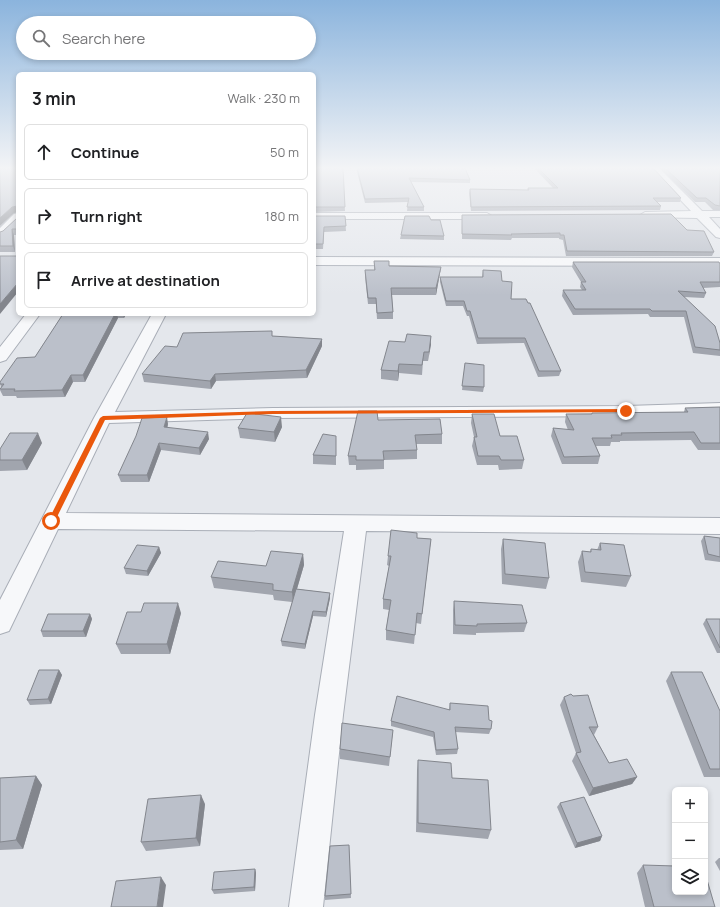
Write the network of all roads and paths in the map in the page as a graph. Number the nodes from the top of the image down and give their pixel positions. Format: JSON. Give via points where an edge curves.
{"nodes":[{"id":1,"x":695,"y":210,"type":"edge"},
{"id":2,"x":699,"y":214,"type":"junction"},
{"id":3,"x":720,"y":214,"type":"edge"},
{"id":4,"x":500,"y":215,"type":"edge"},
{"id":5,"x":635,"y":215,"type":"edge"},
{"id":6,"x":316,"y":216,"type":"edge"},
{"id":7,"x":16,"y":218,"type":"edge"},
{"id":8,"x":0,"y":234,"type":"edge"},
{"id":9,"x":720,"y":235,"type":"edge"},
{"id":10,"x":316,"y":261,"type":"edge"},
{"id":11,"x":720,"y":262,"type":"edge"},
{"id":12,"x":31,"y":316,"type":"edge"},
{"id":13,"x":159,"y":316,"type":"edge"},
{"id":14,"x":0,"y":357,"type":"edge"},
{"id":15,"x":720,"y":408,"type":"edge"},
{"id":16,"x":103,"y":418,"type":"junction"},
{"id":17,"x":51,"y":521,"type":"junction"},
{"id":18,"x":356,"y":523,"type":"junction"},
{"id":19,"x":720,"y":526,"type":"edge"},
{"id":20,"x":0,"y":624,"type":"edge"},
{"id":21,"x":306,"y":907,"type":"edge"}],
"edges":[{"from":1,"to":2,"type":"street"},
{"from":2,"to":3,"type":"street"},
{"from":2,"to":5,"type":"street"},
{"from":2,"to":9,"type":"street"},
{"from":4,"to":6,"type":"street"},
{"from":7,"to":8,"type":"street"},
{"from":10,"to":11,"type":"street"},
{"from":12,"to":14,"type":"street"},
{"from":13,"to":16,"type":"street"},
{"from":15,"to":16,"type":"street","via":[[273,413]]},
{"from":16,"to":17,"type":"street"},
{"from":17,"to":18,"type":"street"},
{"from":17,"to":20,"type":"street"},
{"from":18,"to":19,"type":"street"},
{"from":18,"to":21,"type":"street"}]}
